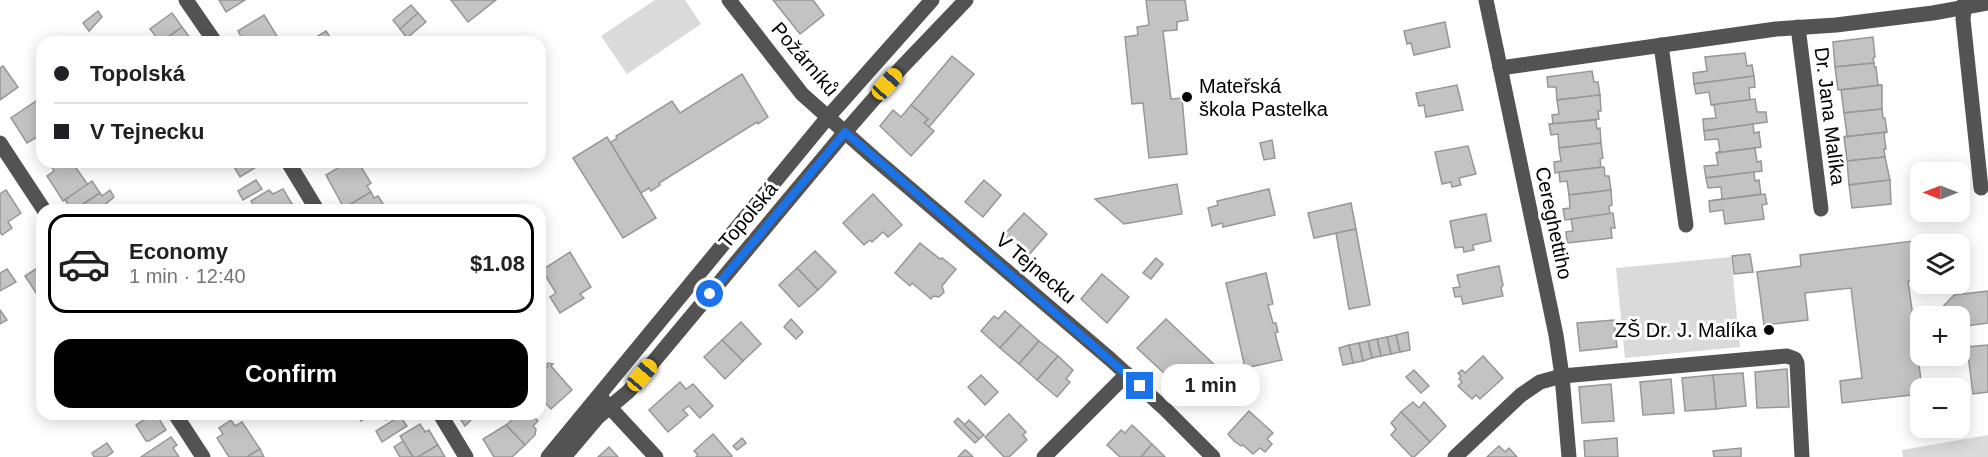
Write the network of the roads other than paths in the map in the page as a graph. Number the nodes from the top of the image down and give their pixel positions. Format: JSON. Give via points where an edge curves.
{"nodes":[{"id":1,"x":186,"y":0,"type":"edge"},
{"id":2,"x":729,"y":0,"type":"edge"},
{"id":3,"x":932,"y":0,"type":"edge"},
{"id":4,"x":966,"y":0,"type":"edge"},
{"id":5,"x":1486,"y":0,"type":"edge"},
{"id":6,"x":1965,"y":3,"type":"edge"},
{"id":7,"x":1988,"y":3,"type":"edge"},
{"id":8,"x":1798,"y":27,"type":"junction"},
{"id":9,"x":211,"y":36,"type":"edge"},
{"id":10,"x":1661,"y":45,"type":"junction"},
{"id":11,"x":1500,"y":68,"type":"junction"},
{"id":12,"x":828,"y":117,"type":"junction"},
{"id":13,"x":845,"y":132,"type":"junction"},
{"id":14,"x":0,"y":144,"type":"edge"},
{"id":15,"x":292,"y":168,"type":"edge"},
{"id":16,"x":1981,"y":188,"type":"dead end"},
{"id":17,"x":40,"y":204,"type":"edge"},
{"id":18,"x":313,"y":204,"type":"edge"},
{"id":19,"x":1821,"y":209,"type":"dead end"},
{"id":20,"x":1686,"y":225,"type":"dead end"},
{"id":21,"x":1127,"y":375,"type":"junction"},
{"id":22,"x":1562,"y":376,"type":"junction"},
{"id":23,"x":605,"y":401,"type":"junction"},
{"id":24,"x":179,"y":420,"type":"edge"},
{"id":25,"x":444,"y":420,"type":"edge"},
{"id":26,"x":203,"y":457,"type":"edge"},
{"id":27,"x":466,"y":457,"type":"edge"},
{"id":28,"x":548,"y":457,"type":"edge"},
{"id":29,"x":564,"y":457,"type":"edge"},
{"id":30,"x":656,"y":457,"type":"edge"},
{"id":31,"x":1044,"y":457,"type":"edge"},
{"id":32,"x":1213,"y":457,"type":"edge"},
{"id":33,"x":1455,"y":457,"type":"edge"},
{"id":34,"x":1569,"y":457,"type":"edge"},
{"id":35,"x":1802,"y":457,"type":"edge"}],
"edges":[{"from":1,"to":9,"type":"street"},
{"from":2,"to":12,"type":"street","name":"Požárníků","via":[[799,91]]},
{"from":3,"to":12,"type":"street","name":"Topolská"},
{"from":4,"to":13,"type":"street","name":"Topolská"},
{"from":5,"to":11,"type":"street","name":"Cereghettiho"},
{"from":6,"to":7,"type":"street","name":"Dr. Jana Malíka"},
{"from":6,"to":8,"type":"street","name":"Dr. Jana Malíka","via":[[1933,13]]},
{"from":6,"to":16,"type":"street","via":[[1963,19]]},
{"from":8,"to":10,"type":"street","name":"Dr. Jana Malíka"},
{"from":8,"to":19,"type":"street","name":"Dr. Jana Malíka"},
{"from":10,"to":11,"type":"street","name":"Dr. Jana Malíka"},
{"from":10,"to":20,"type":"street"},
{"from":11,"to":22,"type":"street","name":"Cereghettiho"},
{"from":12,"to":13,"type":"street","name":"V Tejnecku"},
{"from":12,"to":23,"type":"street","name":"Topolská"},
{"from":13,"to":21,"type":"street","name":"V Tejnecku"},
{"from":13,"to":23,"type":"street","name":"Topolská","via":[[629,391]]},
{"from":14,"to":17,"type":"street"},
{"from":15,"to":18,"type":"street"},
{"from":21,"to":31,"type":"street"},
{"from":21,"to":32,"type":"street","name":"V Tejnecku"},
{"from":22,"to":33,"type":"street","via":[[1540,382],[1521,395]]},
{"from":22,"to":34,"type":"street","name":"Cereghettiho"},
{"from":22,"to":35,"type":"street","via":[[1787,356],[1797,363]]},
{"from":23,"to":28,"type":"street","name":"Topolská"},
{"from":23,"to":29,"type":"street","name":"Topolská","via":[[593,423]]},
{"from":23,"to":30,"type":"street"},
{"from":24,"to":26,"type":"street"},
{"from":25,"to":27,"type":"street"}]}
